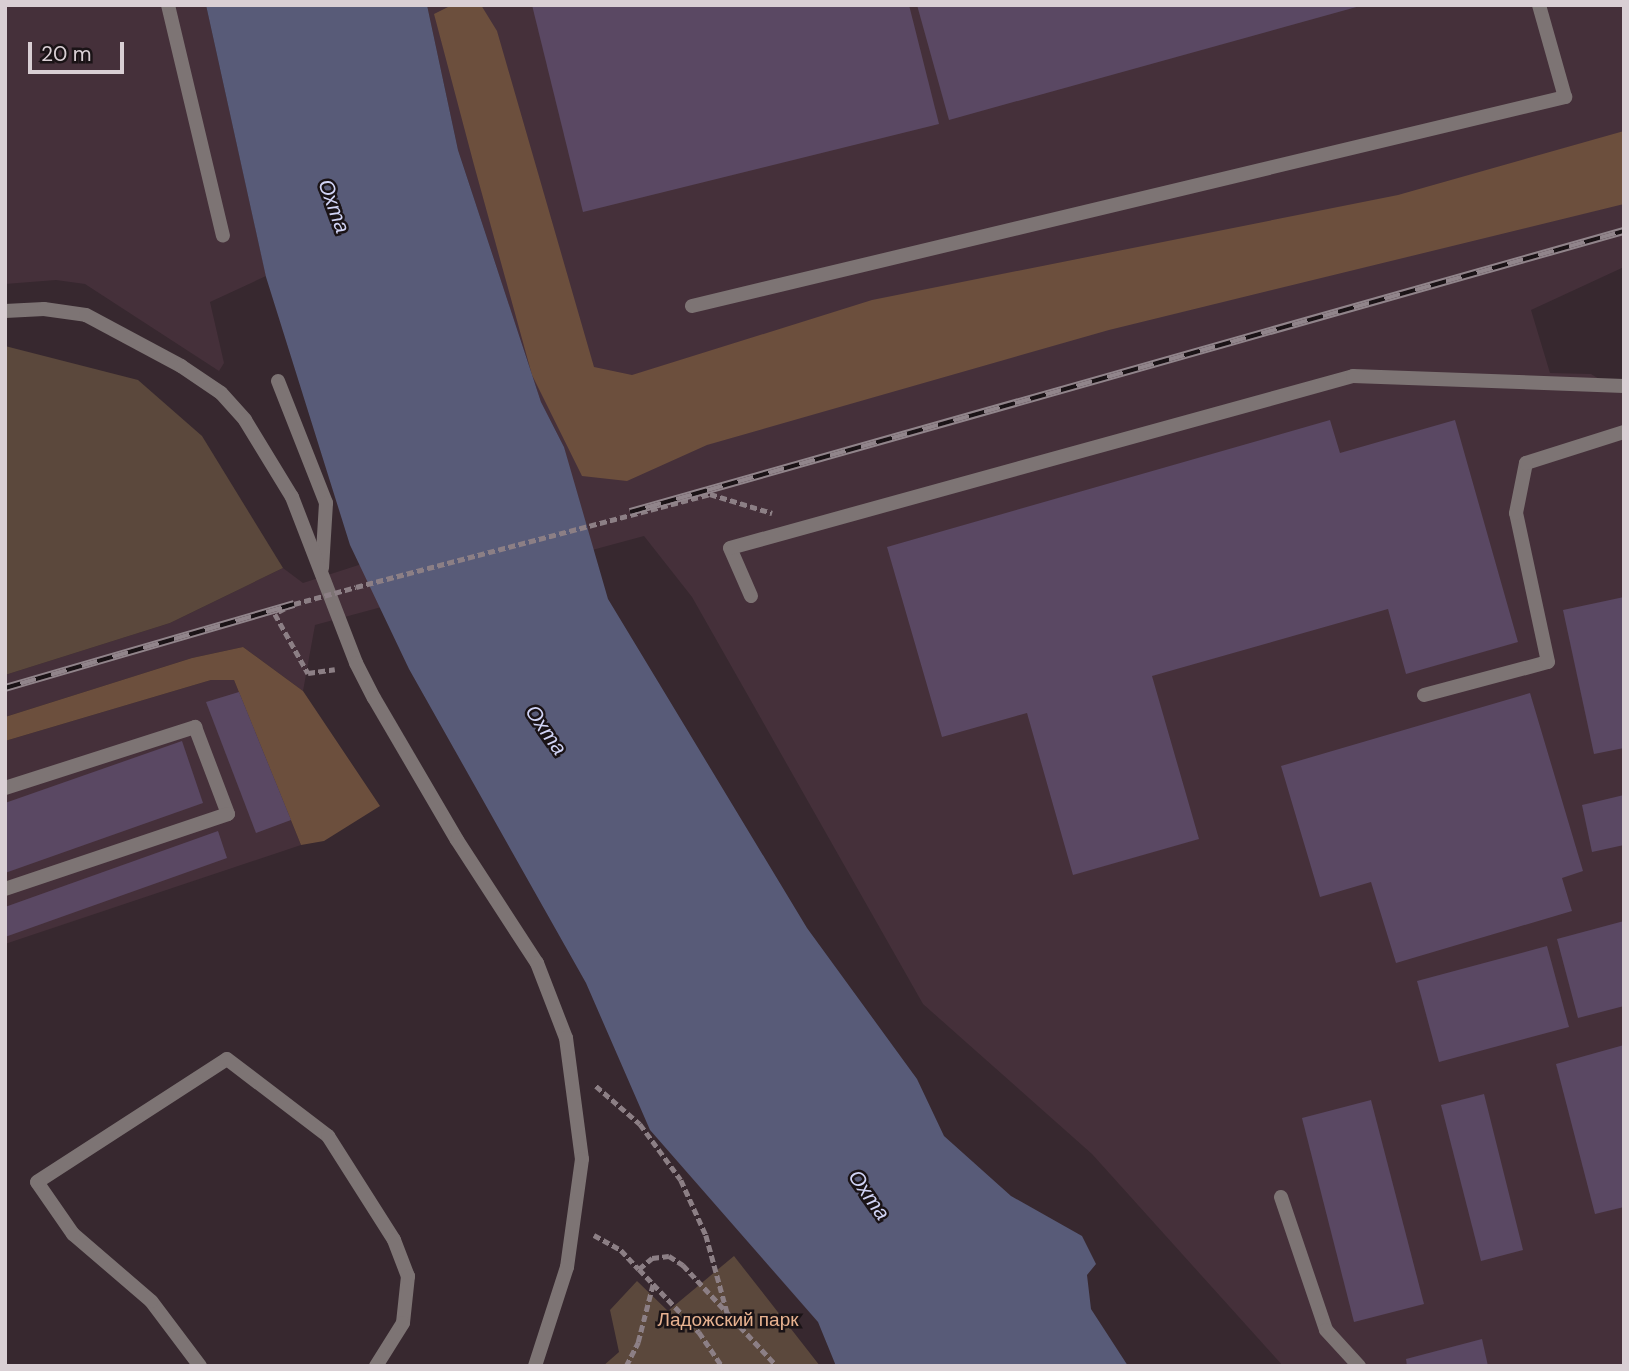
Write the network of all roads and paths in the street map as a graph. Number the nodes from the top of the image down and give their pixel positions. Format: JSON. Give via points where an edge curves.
{"nodes":[{"id":1,"x":168,"y":5,"type":"edge"},
{"id":2,"x":1539,"y":5,"type":"edge"},
{"id":3,"x":223,"y":236,"type":"dead end"},
{"id":4,"x":692,"y":306,"type":"dead end"},
{"id":5,"x":5,"y":311,"type":"edge"},
{"id":6,"x":278,"y":381,"type":"dead end"},
{"id":7,"x":1624,"y":386,"type":"edge"},
{"id":8,"x":1624,"y":432,"type":"edge"},
{"id":9,"x":768,"y":508,"type":"dead end"},
{"id":10,"x":322,"y":568,"type":"junction"},
{"id":11,"x":751,"y":596,"type":"dead end"},
{"id":12,"x":332,"y":669,"type":"dead end"},
{"id":13,"x":1424,"y":695,"type":"dead end"},
{"id":14,"x":5,"y":788,"type":"edge"},
{"id":15,"x":5,"y":889,"type":"edge"},
{"id":16,"x":587,"y":1076,"type":"dead end"},
{"id":17,"x":1281,"y":1198,"type":"dead end"},
{"id":18,"x":575,"y":1224,"type":"junction"},
{"id":19,"x":639,"y":1269,"type":"junction"},
{"id":20,"x":653,"y":1284,"type":"junction"},
{"id":21,"x":727,"y":1312,"type":"junction"},
{"id":22,"x":200,"y":1366,"type":"edge"},
{"id":23,"x":376,"y":1366,"type":"edge"},
{"id":24,"x":535,"y":1366,"type":"edge"},
{"id":25,"x":626,"y":1366,"type":"edge"},
{"id":26,"x":722,"y":1366,"type":"edge"},
{"id":27,"x":777,"y":1366,"type":"edge"},
{"id":28,"x":1359,"y":1366,"type":"edge"}],
"edges":[{"from":1,"to":3,"type":"street"},
{"from":2,"to":4,"type":"street","via":[[1565,97]]},
{"from":5,"to":10,"type":"street","via":[[44,309],[86,315],[137,339],[221,393],[245,421],[292,497]]},
{"from":6,"to":10,"type":"street","via":[[326,503]]},
{"from":7,"to":11,"type":"street","via":[[1353,376],[730,548]]},
{"from":8,"to":13,"type":"street","via":[[1526,463],[1516,513],[1548,662]]},
{"from":9,"to":12,"type":"path","bridge":true,"via":[[710,494],[294,604],[275,614],[307,673]]},
{"from":10,"to":18,"type":"street","via":[[356,663],[374,698],[552,994],[566,1038],[582,1159]]},
{"from":14,"to":15,"type":"street","via":[[195,727],[228,814]]},
{"from":16,"to":21,"type":"path","via":[[648,1133],[681,1180],[706,1235]]},
{"from":17,"to":28,"type":"street","via":[[1326,1330]]},
{"from":18,"to":19,"type":"path","via":[[621,1250]]},
{"from":18,"to":24,"type":"street","via":[[567,1267]]},
{"from":19,"to":20,"type":"path"},
{"from":19,"to":21,"type":"path","via":[[652,1258],[669,1256]]},
{"from":20,"to":25,"type":"path","via":[[638,1342]]},
{"from":20,"to":26,"type":"path"},
{"from":21,"to":27,"type":"path"},
{"from":22,"to":23,"type":"street","via":[[151,1301],[73,1234],[37,1182],[227,1059],[328,1136],[394,1240],[408,1276],[403,1323]]}]}
